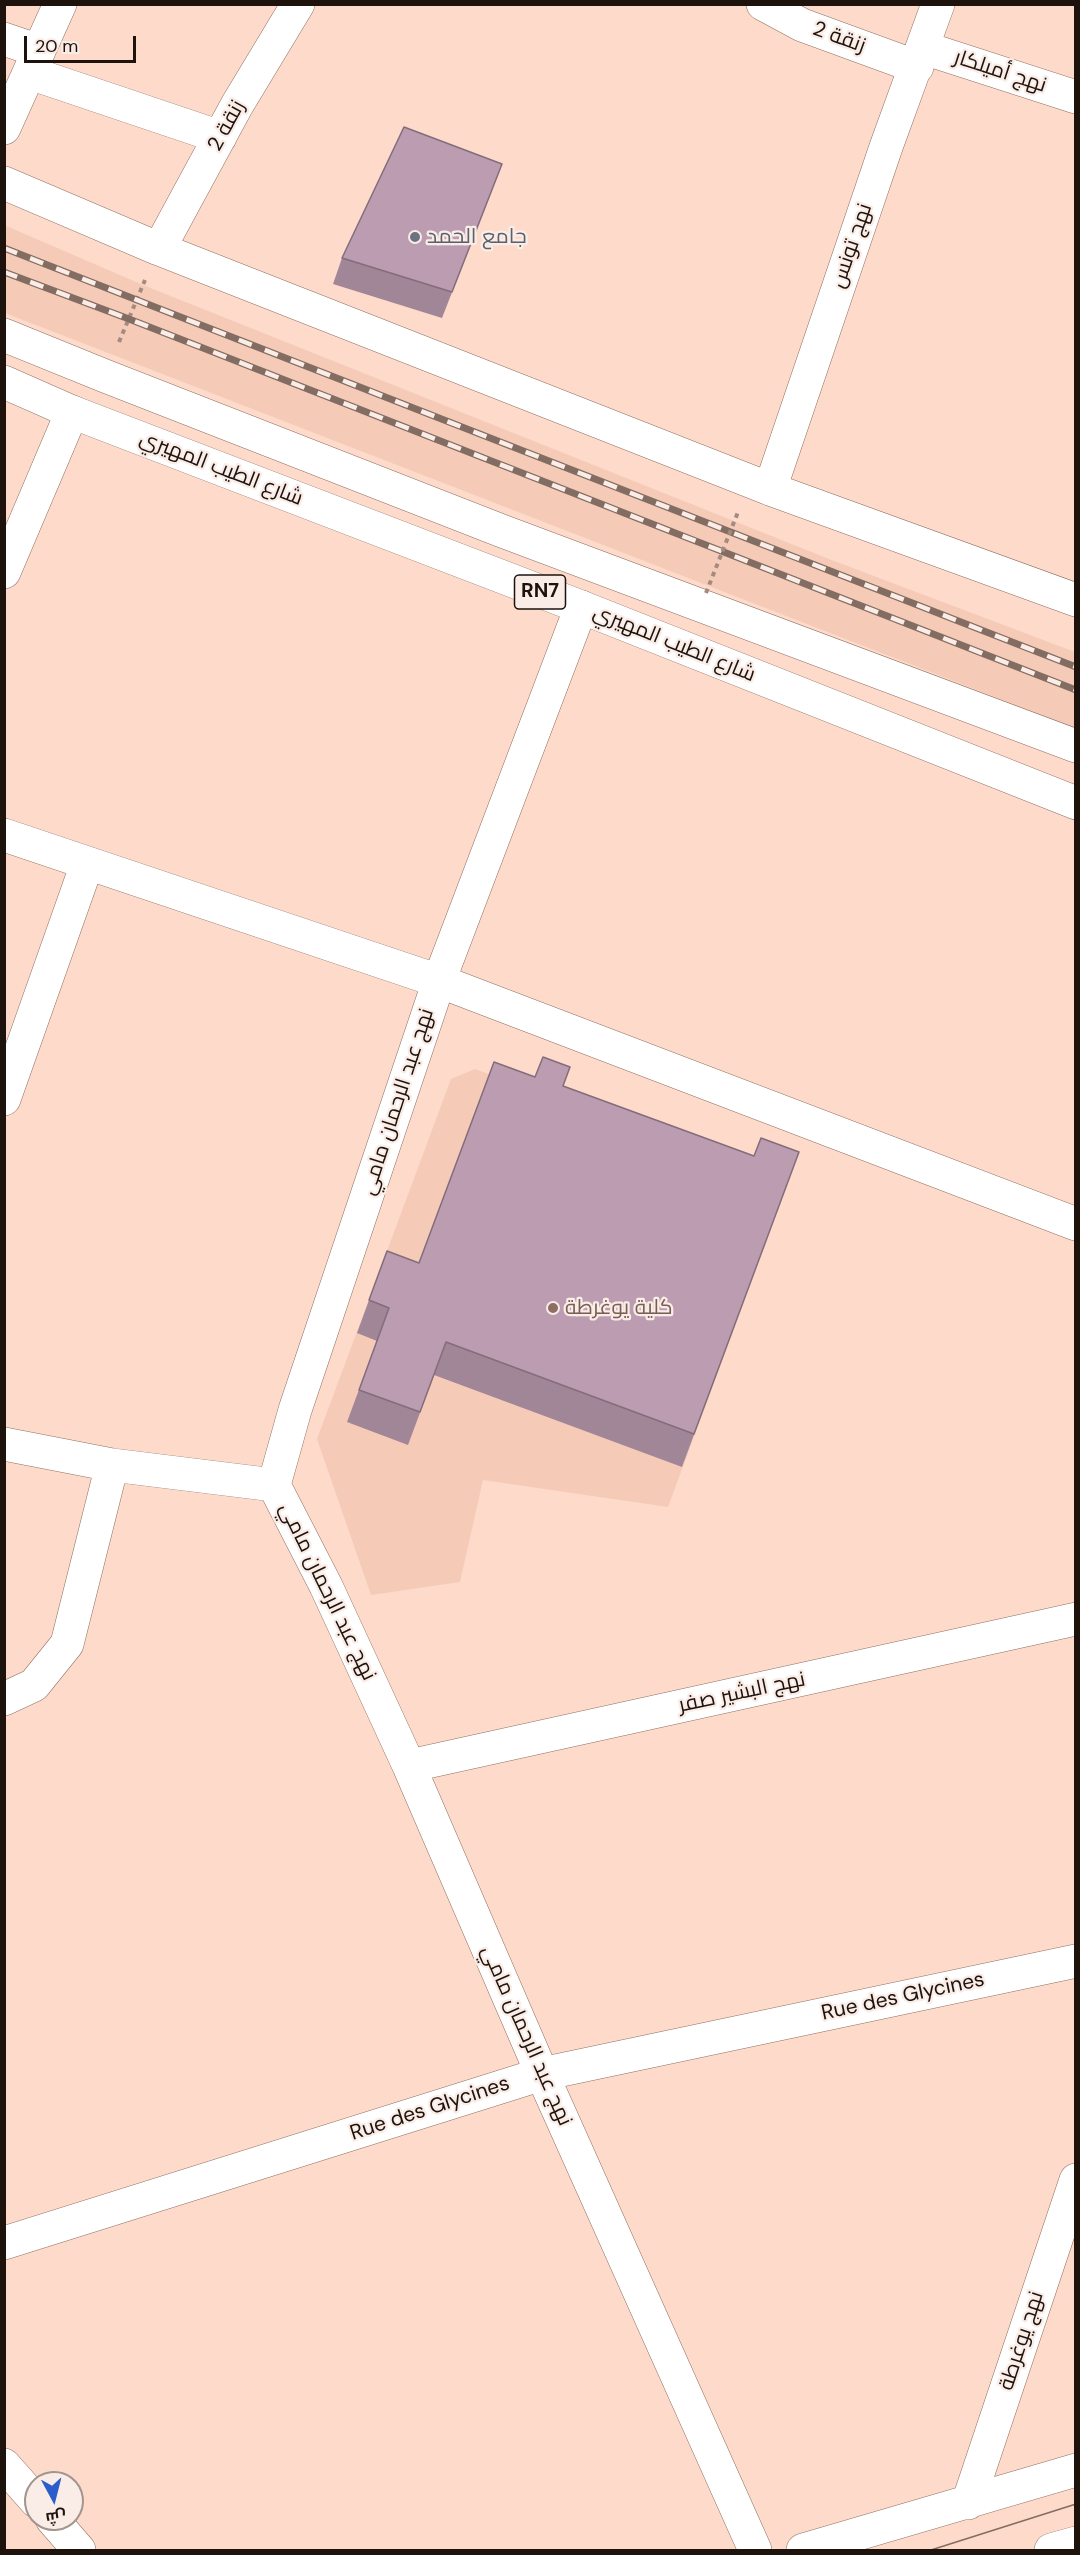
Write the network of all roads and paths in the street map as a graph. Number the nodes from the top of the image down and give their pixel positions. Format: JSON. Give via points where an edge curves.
{"nodes":[{"id":1,"x":60,"y":4,"type":"edge"},
{"id":2,"x":298,"y":4,"type":"edge"},
{"id":3,"x":763,"y":4,"type":"edge"},
{"id":4,"x":938,"y":4,"type":"edge"},
{"id":5,"x":4,"y":39,"type":"edge"},
{"id":6,"x":920,"y":57,"type":"junction"},
{"id":7,"x":34,"y":62,"type":"junction"},
{"id":8,"x":1076,"y":97,"type":"edge"},
{"id":9,"x":4,"y":128,"type":"edge"},
{"id":10,"x":220,"y":137,"type":"junction"},
{"id":11,"x":4,"y":183,"type":"edge"},
{"id":12,"x":159,"y":249,"type":"junction"},
{"id":13,"x":4,"y":334,"type":"edge"},
{"id":14,"x":105,"y":376,"type":"junction"},
{"id":15,"x":4,"y":382,"type":"edge"},
{"id":16,"x":72,"y":412,"type":"junction"},
{"id":17,"x":770,"y":489,"type":"junction"},
{"id":18,"x":738,"y":512,"type":"dead end"},
{"id":19,"x":4,"y":572,"type":"edge"},
{"id":20,"x":706,"y":593,"type":"dead end"},
{"id":21,"x":1076,"y":600,"type":"edge"},
{"id":22,"x":581,"y":608,"type":"junction"},
{"id":23,"x":1076,"y":746,"type":"edge"},
{"id":24,"x":1076,"y":803,"type":"edge"},
{"id":25,"x":4,"y":835,"type":"edge"},
{"id":26,"x":87,"y":864,"type":"junction"},
{"id":27,"x":439,"y":981,"type":"junction"},
{"id":28,"x":4,"y":1099,"type":"edge"},
{"id":29,"x":1076,"y":1224,"type":"edge"},
{"id":30,"x":4,"y":1444,"type":"edge"},
{"id":31,"x":112,"y":1465,"type":"junction"},
{"id":32,"x":274,"y":1485,"type":"junction"},
{"id":33,"x":1076,"y":1619,"type":"edge"},
{"id":34,"x":4,"y":1700,"type":"edge"},
{"id":35,"x":409,"y":1766,"type":"junction"},
{"id":36,"x":1076,"y":1961,"type":"edge"},
{"id":37,"x":542,"y":2074,"type":"junction"},
{"id":38,"x":1076,"y":2180,"type":"edge"},
{"id":39,"x":4,"y":2243,"type":"edge"},
{"id":40,"x":4,"y":2465,"type":"edge"},
{"id":41,"x":1076,"y":2470,"type":"edge"},
{"id":42,"x":24,"y":2488,"type":"edge"},
{"id":43,"x":968,"y":2503,"type":"junction"},
{"id":44,"x":62,"y":2531,"type":"edge"},
{"id":45,"x":1076,"y":2543,"type":"edge"},
{"id":46,"x":79,"y":2550,"type":"edge"},
{"id":47,"x":755,"y":2550,"type":"edge"},
{"id":48,"x":803,"y":2550,"type":"edge"},
{"id":49,"x":1050,"y":2550,"type":"edge"}],
"edges":[{"from":1,"to":7,"type":"street"},
{"from":2,"to":10,"type":"street","name":"زنقة 2"},
{"from":3,"to":6,"type":"street","name":"زنقة 2","via":[[802,25]]},
{"from":4,"to":6,"type":"street","name":"نهج تونس"},
{"from":5,"to":7,"type":"street"},
{"from":6,"to":8,"type":"street","name":"نهج أميلكار"},
{"from":6,"to":17,"type":"street","name":"نهج تونس"},
{"from":7,"to":9,"type":"street"},
{"from":7,"to":10,"type":"street"},
{"from":10,"to":12,"type":"street","name":"زنقة 2"},
{"from":11,"to":12,"type":"street"},
{"from":12,"to":14,"type":"path"},
{"from":12,"to":17,"type":"street"},
{"from":13,"to":14,"type":"street","name":"شارع الطيب المهيري","number":"RN7"},
{"from":14,"to":23,"type":"street","name":"شارع الطيب المهيري","number":"RN7","via":[[502,531]]},
{"from":15,"to":16,"type":"street","name":"شارع الطيب المهيري","number":"RN7"},
{"from":16,"to":19,"type":"street"},
{"from":16,"to":22,"type":"street","name":"شارع الطيب المهيري","number":"RN7"},
{"from":17,"to":21,"type":"street"},
{"from":18,"to":20,"type":"path","bridge":true},
{"from":22,"to":24,"type":"street","name":"شارع الطيب المهيري","number":"RN7"},
{"from":22,"to":27,"type":"street","name":"نهج عبد الرحمان مامي"},
{"from":25,"to":26,"type":"street"},
{"from":26,"to":27,"type":"street"},
{"from":26,"to":28,"type":"street"},
{"from":27,"to":29,"type":"street"},
{"from":27,"to":32,"type":"street","name":"نهج عبد الرحمان مامي","via":[[295,1410]]},
{"from":30,"to":31,"type":"street"},
{"from":31,"to":32,"type":"street"},
{"from":31,"to":34,"type":"street","via":[[67,1644],[34,1686]]},
{"from":32,"to":35,"type":"street","name":"نهج عبد الرحمان مامي","via":[[326,1586]]},
{"from":33,"to":35,"type":"street","name":"نهج البشير صفر"},
{"from":35,"to":37,"type":"street","name":"نهج عبد الرحمان مامي"},
{"from":36,"to":37,"type":"street","name":"Rue des Glycines"},
{"from":37,"to":39,"type":"street","name":"Rue des Glycines"},
{"from":37,"to":47,"type":"street","name":"نهج عبد الرحمان مامي"},
{"from":38,"to":43,"type":"street","name":"نهج يوغرطة"},
{"from":40,"to":42,"type":"street"},
{"from":41,"to":43,"type":"street"},
{"from":43,"to":48,"type":"street"},
{"from":44,"to":46,"type":"street"},
{"from":45,"to":49,"type":"street"}]}
